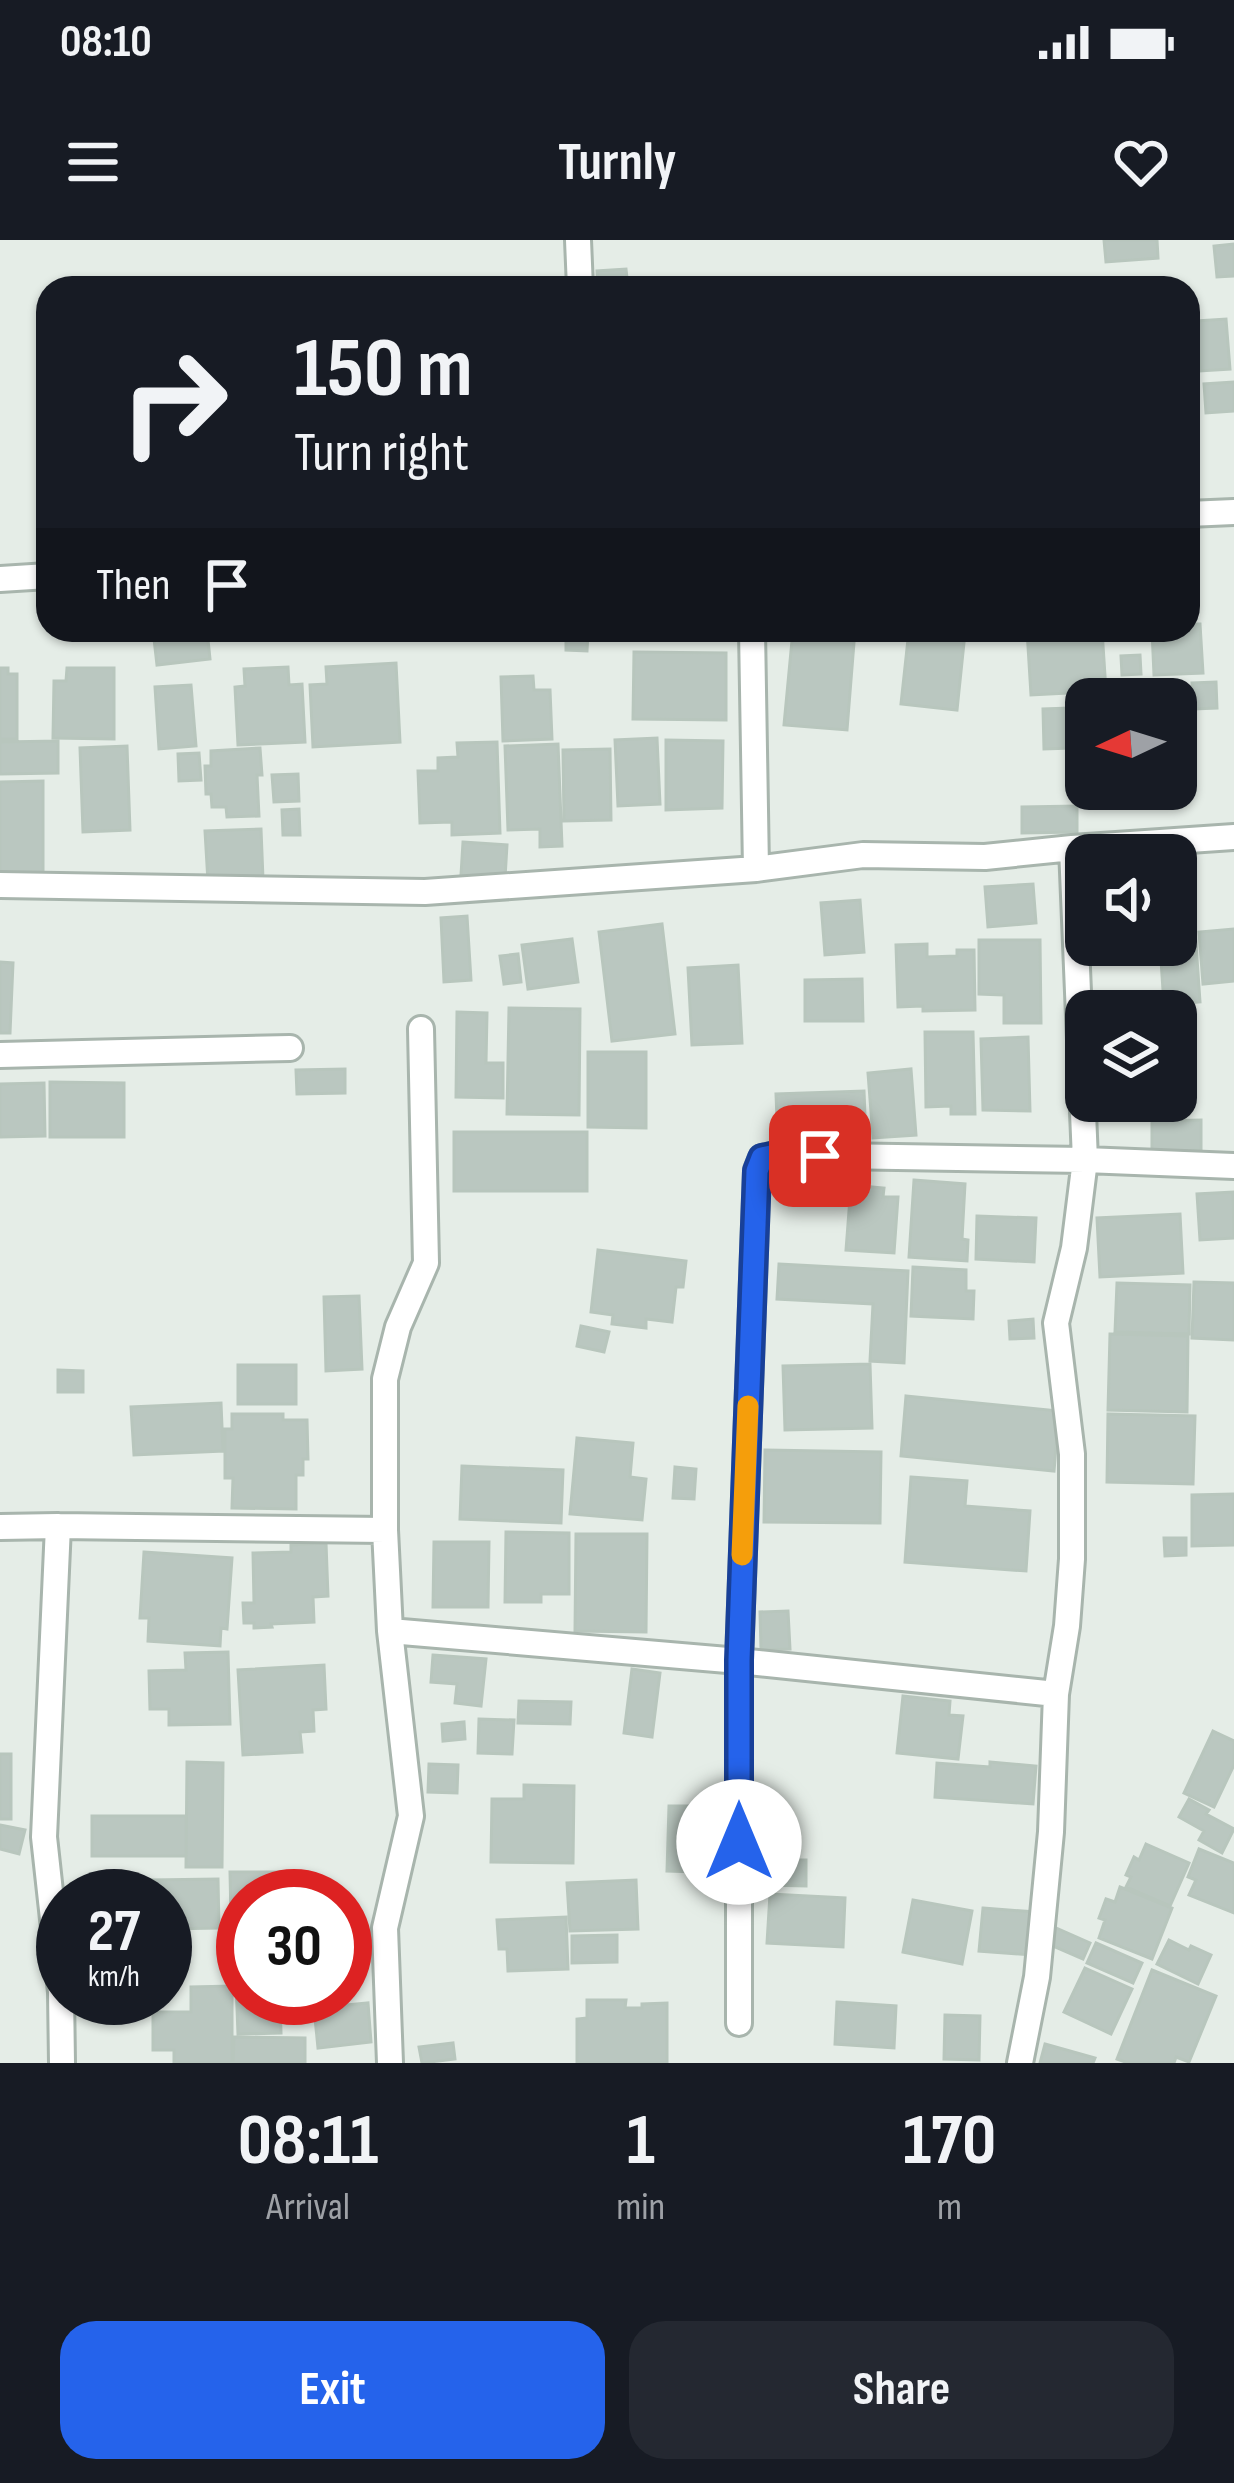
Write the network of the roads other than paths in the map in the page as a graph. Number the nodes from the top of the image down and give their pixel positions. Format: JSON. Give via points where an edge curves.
{"nodes":[{"id":1,"x":578,"y":240,"type":"edge"},
{"id":2,"x":580,"y":276,"type":"edge"},
{"id":3,"x":1234,"y":512,"type":"edge"},
{"id":4,"x":1200,"y":513,"type":"edge"},
{"id":5,"x":36,"y":578,"type":"edge"},
{"id":6,"x":0,"y":579,"type":"edge"},
{"id":7,"x":752,"y":642,"type":"edge"},
{"id":8,"x":1234,"y":837,"type":"edge"},
{"id":9,"x":1197,"y":840,"type":"edge"},
{"id":10,"x":1065,"y":849,"type":"edge"},
{"id":11,"x":756,"y":869,"type":"junction"},
{"id":12,"x":0,"y":885,"type":"edge"},
{"id":13,"x":1077,"y":966,"type":"edge"},
{"id":14,"x":422,"y":1029,"type":"dead end"},
{"id":15,"x":290,"y":1048,"type":"dead end"},
{"id":16,"x":0,"y":1055,"type":"edge"},
{"id":17,"x":1085,"y":1160,"type":"junction"},
{"id":18,"x":1234,"y":1166,"type":"edge"},
{"id":19,"x":58,"y":1526,"type":"junction"},
{"id":20,"x":0,"y":1527,"type":"edge"},
{"id":21,"x":385,"y":1530,"type":"junction"},
{"id":22,"x":390,"y":1631,"type":"junction"},
{"id":23,"x":739,"y":1660,"type":"junction"},
{"id":24,"x":1056,"y":1694,"type":"junction"},
{"id":25,"x":739,"y":2023,"type":"dead end"},
{"id":26,"x":62,"y":2063,"type":"edge"},
{"id":27,"x":390,"y":2063,"type":"edge"},
{"id":28,"x":1020,"y":2063,"type":"edge"}],
"edges":[{"from":1,"to":2,"type":"street"},
{"from":3,"to":4,"type":"street"},
{"from":5,"to":6,"type":"street"},
{"from":7,"to":11,"type":"street"},
{"from":8,"to":9,"type":"street"},
{"from":10,"to":11,"type":"street","via":[[862,855]]},
{"from":11,"to":12,"type":"street","via":[[425,892]]},
{"from":13,"to":17,"type":"street"},
{"from":14,"to":21,"type":"street","via":[[426,1263],[385,1378]]},
{"from":15,"to":16,"type":"street"},
{"from":17,"to":18,"type":"street"},
{"from":17,"to":23,"type":"street","via":[[762,1158]]},
{"from":17,"to":24,"type":"street","via":[[1056,1323],[1073,1511]]},
{"from":19,"to":20,"type":"street"},
{"from":19,"to":21,"type":"street"},
{"from":19,"to":26,"type":"street","via":[[44,1837]]},
{"from":21,"to":22,"type":"street"},
{"from":22,"to":23,"type":"street"},
{"from":22,"to":27,"type":"street","via":[[411,1816],[385,1928]]},
{"from":23,"to":24,"type":"street"},
{"from":23,"to":25,"type":"street"},
{"from":24,"to":28,"type":"street","via":[[1052,1832]]}]}
